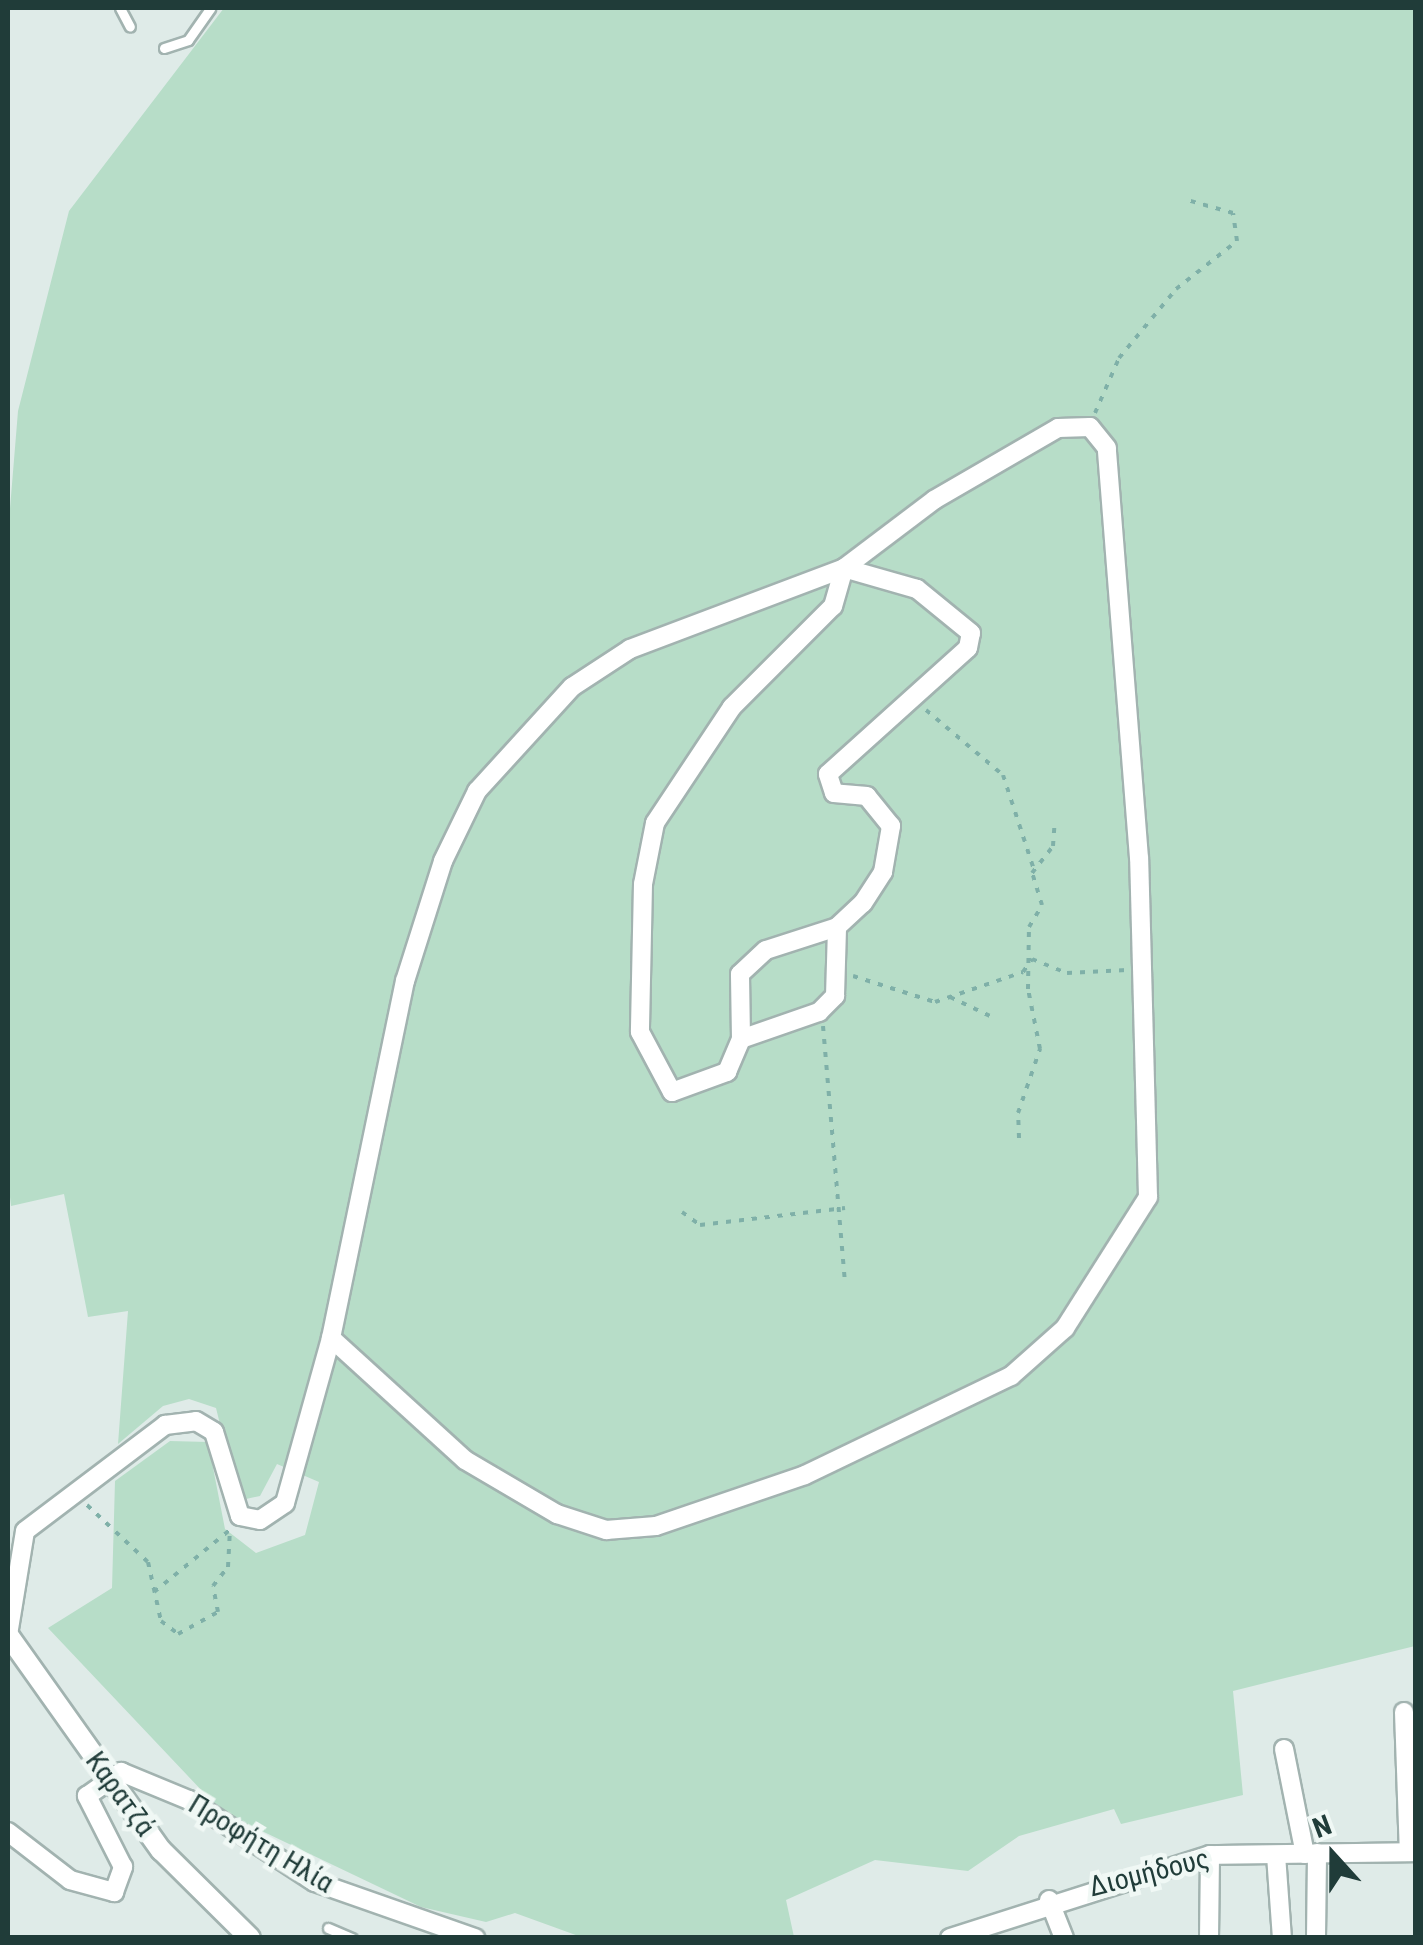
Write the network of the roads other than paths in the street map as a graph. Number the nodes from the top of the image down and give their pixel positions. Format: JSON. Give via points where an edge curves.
{"nodes":[{"id":1,"x":120,"y":8,"type":"edge"},
{"id":2,"x":210,"y":8,"type":"edge"},
{"id":3,"x":130,"y":27,"type":"dead end"},
{"id":4,"x":164,"y":48,"type":"dead end"},
{"id":5,"x":844,"y":568,"type":"junction"},
{"id":6,"x":837,"y":927,"type":"junction"},
{"id":7,"x":741,"y":1038,"type":"junction"},
{"id":8,"x":330,"y":1338,"type":"junction"},
{"id":9,"x":8,"y":1635,"type":"edge"},
{"id":10,"x":1404,"y":1712,"type":"dead end"},
{"id":11,"x":1284,"y":1749,"type":"dead end"},
{"id":12,"x":106,"y":1775,"type":"junction"},
{"id":13,"x":8,"y":1832,"type":"edge"},
{"id":14,"x":1412,"y":1852,"type":"edge"},
{"id":15,"x":1311,"y":1854,"type":"junction"},
{"id":16,"x":1210,"y":1855,"type":"junction"},
{"id":17,"x":1276,"y":1856,"type":"junction"},
{"id":18,"x":1049,"y":1900,"type":"junction"},
{"id":19,"x":328,"y":1928,"type":"dead end"},
{"id":20,"x":978,"y":1933,"type":"edge"},
{"id":21,"x":455,"y":1934,"type":"edge"},
{"id":22,"x":250,"y":1938,"type":"edge"},
{"id":23,"x":352,"y":1938,"type":"edge"},
{"id":24,"x":475,"y":1938,"type":"edge"},
{"id":25,"x":950,"y":1938,"type":"edge"},
{"id":26,"x":1064,"y":1938,"type":"edge"},
{"id":27,"x":1209,"y":1938,"type":"edge"},
{"id":28,"x":1282,"y":1938,"type":"edge"},
{"id":29,"x":1316,"y":1938,"type":"edge"}],
"edges":[{"from":1,"to":3,"type":"lane"},
{"from":2,"to":4,"type":"lane","via":[[188,40]]},
{"from":5,"to":6,"type":"street","via":[[917,589],[966,622],[968,648],[828,774],[834,793],[867,796],[891,826],[875,888]]},
{"from":5,"to":7,"type":"street","via":[[833,606],[732,707],[654,823],[643,884],[640,1032],[672,1092],[726,1072]]},
{"from":5,"to":8,"type":"street","via":[[630,649],[572,688],[478,791],[443,861],[405,981]]},
{"from":5,"to":8,"type":"street","via":[[934,500],[1058,428],[1090,427],[1110,459],[1144,969],[1148,1197],[1065,1328],[1011,1376],[804,1476],[656,1526],[606,1530],[557,1514],[465,1460]]},
{"from":6,"to":7,"type":"street","via":[[766,950],[740,974]]},
{"from":6,"to":7,"type":"street","via":[[835,996],[819,1012]]},
{"from":8,"to":9,"type":"street","via":[[285,1503],[260,1520],[235,1523],[221,1440],[196,1421],[149,1434],[70,1494],[16,1547]]},
{"from":9,"to":12,"type":"street","name":"Καρατζά"},
{"from":10,"to":14,"type":"street"},
{"from":11,"to":15,"type":"street"},
{"from":12,"to":13,"type":"street","via":[[87,1796],[123,1866],[114,1892],[70,1880]]},
{"from":12,"to":21,"type":"street","name":"Προφήτη Ηλία","via":[[140,1777],[190,1800],[315,1882]]},
{"from":12,"to":22,"type":"street","name":"Καρατζά","via":[[160,1850]]},
{"from":14,"to":15,"type":"street","name":"Διομήδους"},
{"from":15,"to":17,"type":"street","name":"Διομήδους"},
{"from":15,"to":29,"type":"street"},
{"from":16,"to":17,"type":"street","name":"Διομήδους"},
{"from":16,"to":18,"type":"street","name":"Διομήδους"},
{"from":16,"to":27,"type":"street"},
{"from":17,"to":28,"type":"street"},
{"from":18,"to":20,"type":"street","name":"Διομήδους"},
{"from":18,"to":26,"type":"street"},
{"from":19,"to":23,"type":"lane"},
{"from":20,"to":25,"type":"street","name":"Διομήδους"},
{"from":21,"to":24,"type":"street","name":"Προφήτη Ηλία"}]}
